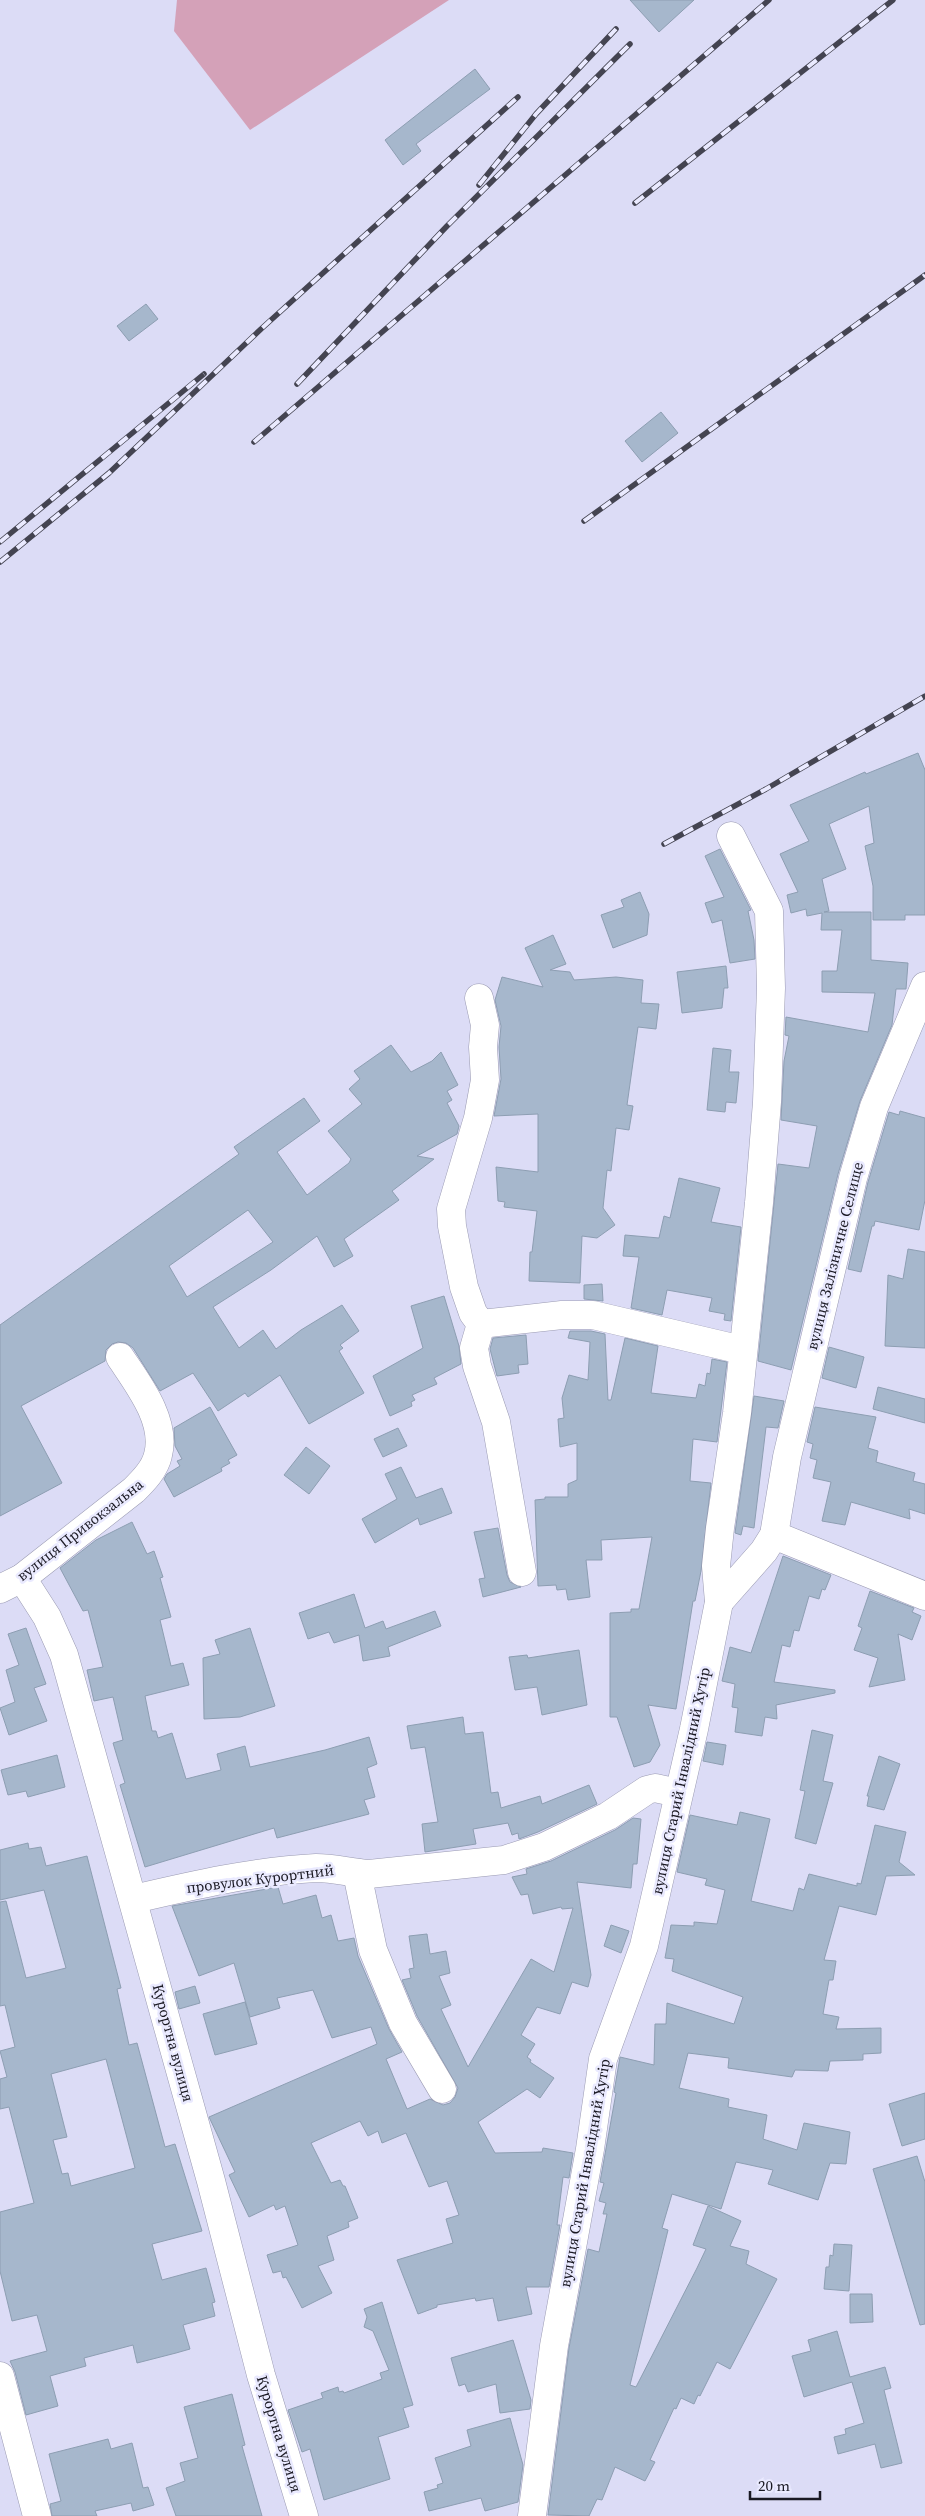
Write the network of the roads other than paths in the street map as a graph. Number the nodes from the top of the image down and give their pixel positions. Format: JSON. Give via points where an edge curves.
{"nodes":[{"id":1,"x":731,"y":836,"type":"dead end"},
{"id":2,"x":925,"y":986,"type":"edge"},
{"id":3,"x":478,"y":998,"type":"dead end"},
{"id":4,"x":482,"y":1324,"type":"junction"},
{"id":5,"x":742,"y":1350,"type":"junction"},
{"id":6,"x":120,"y":1357,"type":"dead end"},
{"id":7,"x":774,"y":1535,"type":"junction"},
{"id":8,"x":522,"y":1572,"type":"dead end"},
{"id":9,"x":11,"y":1584,"type":"edge"},
{"id":10,"x":925,"y":1596,"type":"edge"},
{"id":11,"x":719,"y":1602,"type":"junction"},
{"id":12,"x":678,"y":1793,"type":"junction"},
{"id":13,"x":357,"y":1873,"type":"junction"},
{"id":14,"x":134,"y":1900,"type":"junction"},
{"id":15,"x":442,"y":2089,"type":"dead end"},
{"id":16,"x":0,"y":2376,"type":"edge"},
{"id":17,"x":37,"y":2516,"type":"edge"},
{"id":18,"x":304,"y":2516,"type":"edge"},
{"id":19,"x":532,"y":2516,"type":"edge"}],
"edges":[{"from":1,"to":5,"type":"street","via":[[769,911],[771,988],[759,1203]]},
{"from":2,"to":7,"type":"street","name":"вулиця Залізничне Селище","via":[[874,1107],[853,1178],[787,1457]]},
{"from":3,"to":4,"type":"street","via":[[485,1025],[485,1080],[478,1118],[451,1208],[464,1287],[473,1313]]},
{"from":4,"to":5,"type":"street","via":[[562,1315],[593,1315]]},
{"from":4,"to":8,"type":"street","via":[[474,1348],[476,1366],[496,1422]]},
{"from":5,"to":11,"type":"street","via":[[738,1413],[716,1566]]},
{"from":6,"to":9,"type":"street","name":"вулиця Привокзальна","via":[[147,1396],[160,1432],[158,1456],[148,1476],[134,1490]]},
{"from":7,"to":10,"type":"street"},
{"from":7,"to":11,"type":"street","name":"вулиця Залізничне Селище"},
{"from":9,"to":14,"type":"street","name":"Курортна вулиця","via":[[47,1617],[64,1655]]},
{"from":11,"to":12,"type":"street","name":"вулиця Старий Інвалідний Хутір"},
{"from":12,"to":13,"type":"street","name":"провулок Курортний","via":[[656,1788],[647,1790],[608,1816],[544,1846],[504,1860],[432,1869]]},
{"from":12,"to":19,"type":"street","name":"вулиця Старий Інвалідний Хутір","via":[[644,1946],[604,2059],[554,2346]]},
{"from":13,"to":14,"type":"street","name":"провулок Курортний","via":[[340,1868],[315,1868],[204,1883]]},
{"from":13,"to":15,"type":"street","name":"провулок Курортний","via":[[373,1950],[403,2023]]},
{"from":14,"to":18,"type":"street","name":"Курортна вулиця","via":[[261,2374]]},
{"from":16,"to":17,"type":"street"}]}
